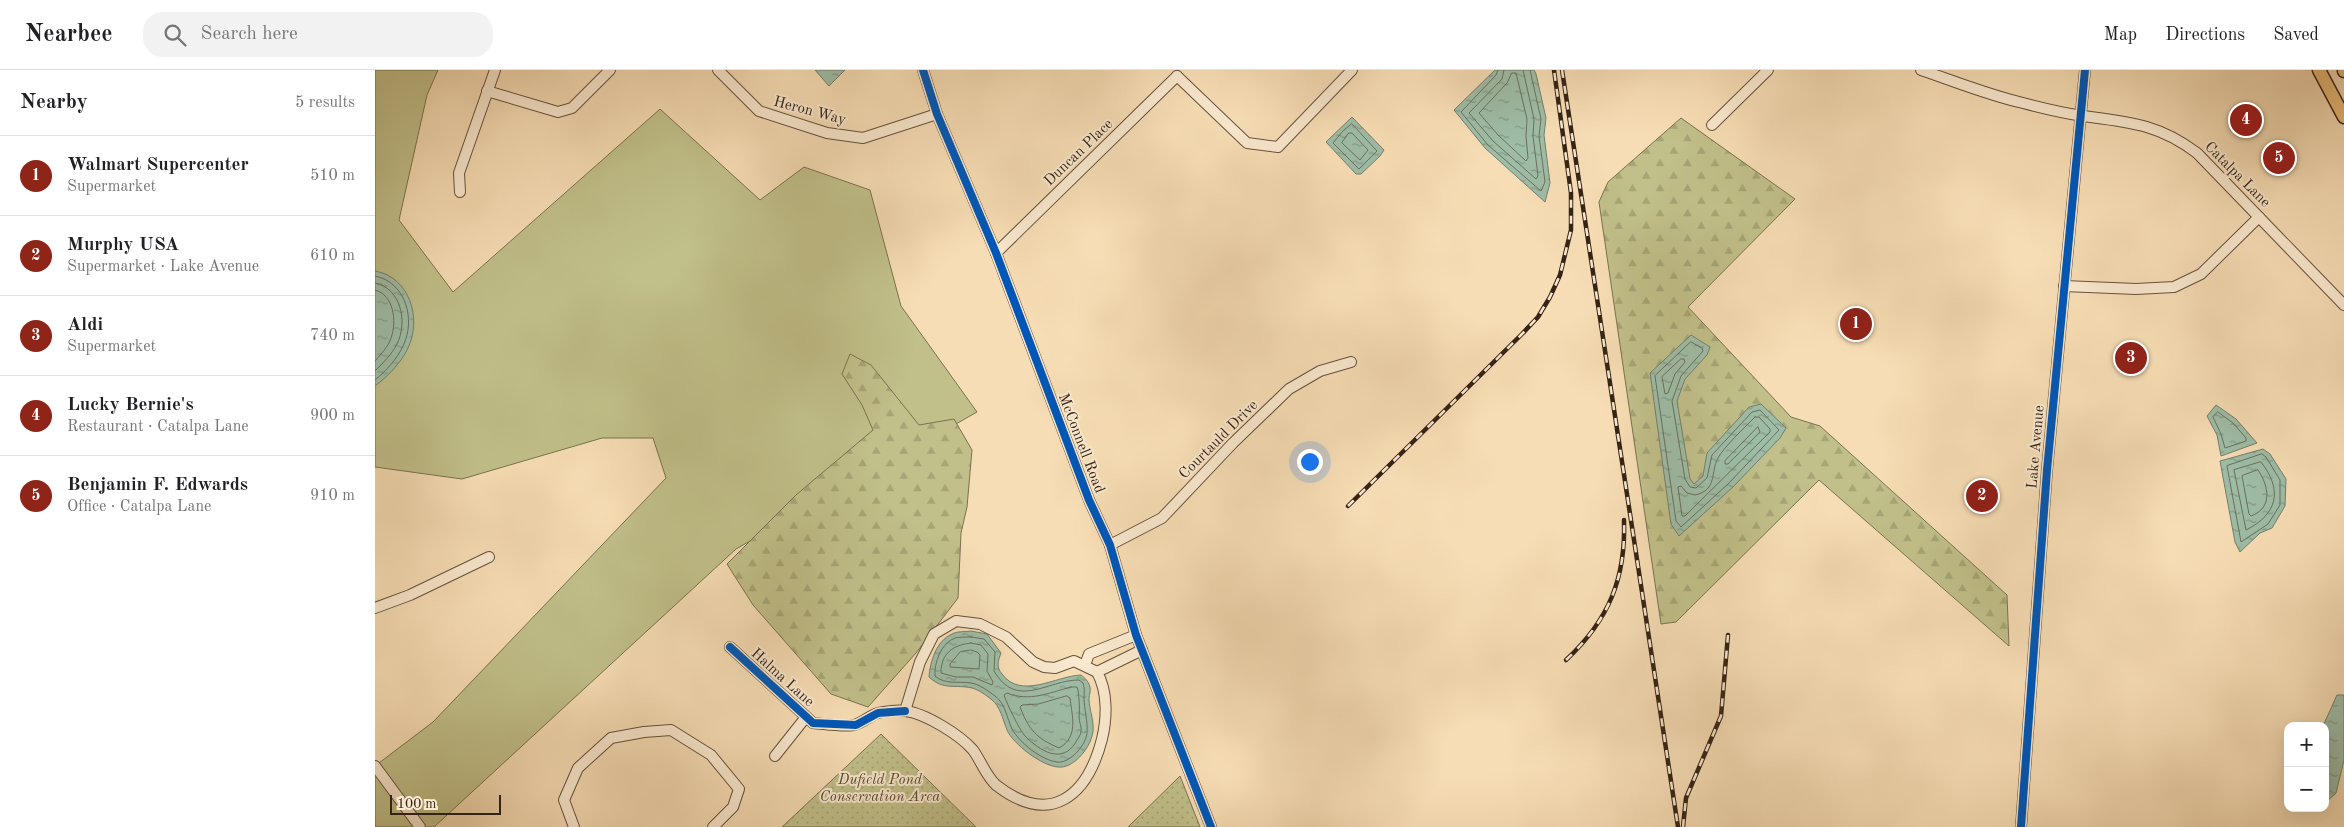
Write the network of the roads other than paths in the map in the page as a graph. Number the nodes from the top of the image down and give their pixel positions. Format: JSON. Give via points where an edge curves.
{"nodes":[{"id":1,"x":495,"y":70,"type":"edge"},
{"id":2,"x":610,"y":70,"type":"edge"},
{"id":3,"x":718,"y":70,"type":"edge"},
{"id":4,"x":923,"y":70,"type":"edge"},
{"id":5,"x":1352,"y":70,"type":"edge"},
{"id":6,"x":1768,"y":70,"type":"edge"},
{"id":7,"x":1921,"y":70,"type":"edge"},
{"id":8,"x":2085,"y":70,"type":"edge"},
{"id":9,"x":2319,"y":70,"type":"edge"},
{"id":10,"x":1176,"y":73,"type":"edge"},
{"id":11,"x":487,"y":91,"type":"junction"},
{"id":12,"x":937,"y":114,"type":"junction"},
{"id":13,"x":2081,"y":116,"type":"junction"},
{"id":14,"x":2344,"y":118,"type":"edge"},
{"id":15,"x":1712,"y":125,"type":"dead end"},
{"id":16,"x":460,"y":192,"type":"dead end"},
{"id":17,"x":2259,"y":217,"type":"junction"},
{"id":18,"x":996,"y":253,"type":"junction"},
{"id":19,"x":2064,"y":286,"type":"junction"},
{"id":20,"x":2344,"y":305,"type":"edge"},
{"id":21,"x":1351,"y":362,"type":"dead end"},
{"id":22,"x":1110,"y":545,"type":"junction"},
{"id":23,"x":489,"y":557,"type":"dead end"},
{"id":24,"x":375,"y":608,"type":"edge"},
{"id":25,"x":1135,"y":635,"type":"junction"},
{"id":26,"x":730,"y":647,"type":"dead end"},
{"id":27,"x":1142,"y":650,"type":"junction"},
{"id":28,"x":1085,"y":665,"type":"junction"},
{"id":29,"x":1097,"y":672,"type":"junction"},
{"id":30,"x":905,"y":711,"type":"junction"},
{"id":31,"x":806,"y":717,"type":"junction"},
{"id":32,"x":775,"y":756,"type":"dead end"},
{"id":33,"x":375,"y":766,"type":"edge"},
{"id":34,"x":420,"y":827,"type":"edge"},
{"id":35,"x":573,"y":827,"type":"edge"},
{"id":36,"x":713,"y":827,"type":"edge"},
{"id":37,"x":1211,"y":827,"type":"edge"},
{"id":38,"x":2021,"y":827,"type":"edge"}],
"edges":[{"from":1,"to":11,"type":"street"},
{"from":2,"to":11,"type":"street","via":[[572,108],[557,112]]},
{"from":3,"to":12,"type":"street","name":"Heron Way","via":[[759,111],[827,133],[863,138]]},
{"from":4,"to":12,"type":"street","name":"McConnell Road"},
{"from":5,"to":10,"type":"street","via":[[1278,147],[1247,143]]},
{"from":6,"to":15,"type":"street"},
{"from":7,"to":13,"type":"street","name":"Catalpa Lane","via":[[2020,103]]},
{"from":8,"to":13,"type":"street","name":"Lake Avenue"},
{"from":9,"to":14,"type":"main road"},
{"from":10,"to":18,"type":"street","name":"Duncan Place"},
{"from":11,"to":16,"type":"street","via":[[459,174]]},
{"from":12,"to":18,"type":"street","name":"McConnell Road"},
{"from":13,"to":17,"type":"street","name":"Catalpa Lane","via":[[2126,120],[2159,130],[2183,142]]},
{"from":13,"to":19,"type":"street","name":"Lake Avenue"},
{"from":17,"to":19,"type":"street","via":[[2201,274],[2174,287]]},
{"from":17,"to":20,"type":"street","name":"Catalpa Lane"},
{"from":18,"to":22,"type":"street","name":"McConnell Road","via":[[1089,500]]},
{"from":19,"to":38,"type":"street","name":"Lake Avenue"},
{"from":21,"to":22,"type":"street","name":"Courtauld Drive","via":[[1320,371],[1289,389],[1162,518]]},
{"from":22,"to":25,"type":"street","name":"McConnell Road"},
{"from":23,"to":24,"type":"street"},
{"from":25,"to":27,"type":"street","name":"McConnell Road"},
{"from":25,"to":28,"type":"street","via":[[1089,654]]},
{"from":26,"to":31,"type":"street","name":"Halma Lane"},
{"from":27,"to":29,"type":"street"},
{"from":27,"to":37,"type":"street","name":"McConnell Road"},
{"from":28,"to":29,"type":"street"},
{"from":28,"to":30,"type":"street","via":[[1075,661],[1055,668],[1044,667],[1033,662],[1006,637],[980,624],[956,621],[934,634],[915,676]]},
{"from":29,"to":30,"type":"street","via":[[1104,684],[1106,724],[1098,755],[1082,787],[1061,806],[1049,809],[1013,798],[995,784],[972,749],[953,731]]},
{"from":30,"to":31,"type":"street","name":"Halma Lane","via":[[878,713],[856,724],[813,723]]},
{"from":31,"to":32,"type":"street"},
{"from":33,"to":34,"type":"street"},
{"from":35,"to":36,"type":"street","via":[[564,800],[578,768],[611,738],[671,730],[711,755],[739,789],[733,807]]}]}
